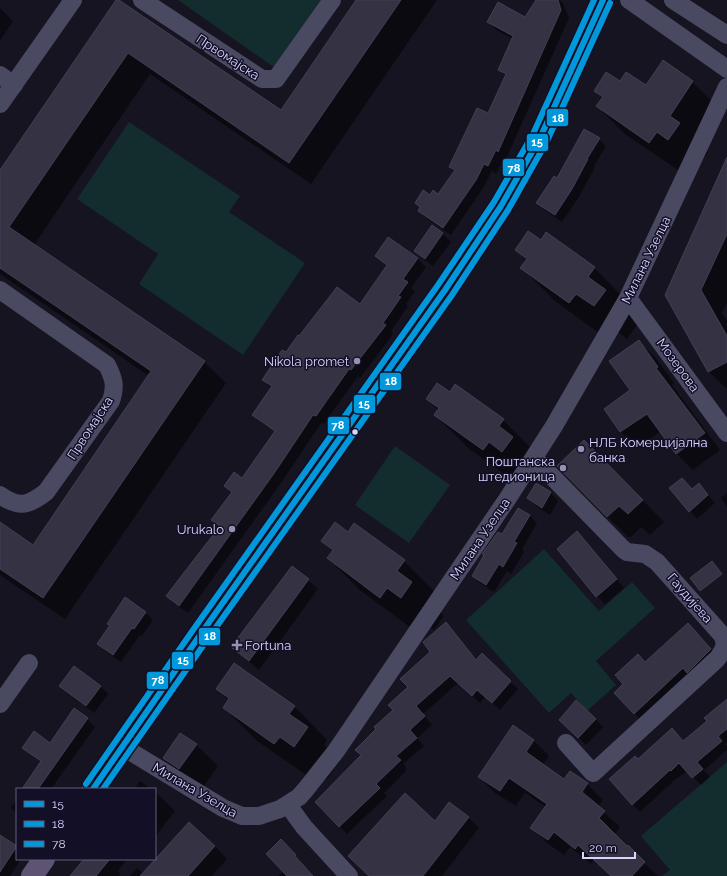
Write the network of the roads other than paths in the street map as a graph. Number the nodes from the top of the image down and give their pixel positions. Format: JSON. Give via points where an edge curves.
{"nodes":[{"id":1,"x":73,"y":0,"type":"edge"},
{"id":2,"x":142,"y":0,"type":"edge"},
{"id":3,"x":332,"y":0,"type":"edge"},
{"id":4,"x":604,"y":0,"type":"edge"},
{"id":5,"x":629,"y":0,"type":"edge"},
{"id":6,"x":673,"y":0,"type":"edge"},
{"id":7,"x":727,"y":35,"type":"edge"},
{"id":8,"x":727,"y":69,"type":"edge"},
{"id":9,"x":7,"y":80,"type":"edge"},
{"id":10,"x":727,"y":87,"type":"edge"},
{"id":11,"x":0,"y":104,"type":"edge"},
{"id":12,"x":0,"y":290,"type":"edge"},
{"id":13,"x":628,"y":298,"type":"junction"},
{"id":14,"x":727,"y":433,"type":"edge"},
{"id":15,"x":534,"y":458,"type":"junction"},
{"id":16,"x":0,"y":496,"type":"edge"},
{"id":17,"x":29,"y":663,"type":"dead end"},
{"id":18,"x":0,"y":704,"type":"edge"},
{"id":19,"x":566,"y":744,"type":"dead end"},
{"id":20,"x":123,"y":747,"type":"junction"},
{"id":21,"x":94,"y":788,"type":"edge"},
{"id":22,"x":288,"y":805,"type":"junction"},
{"id":23,"x":43,"y":860,"type":"edge"},
{"id":24,"x":32,"y":876,"type":"edge"},
{"id":25,"x":349,"y":876,"type":"edge"}],
"edges":[{"from":1,"to":9,"type":"street"},
{"from":2,"to":3,"type":"street","name":"Првомајска","via":[[262,80],[276,79]]},
{"from":4,"to":20,"type":"main road","via":[[540,138],[501,206],[445,290],[204,628]]},
{"from":5,"to":8,"type":"street"},
{"from":6,"to":7,"type":"street"},
{"from":9,"to":11,"type":"street"},
{"from":10,"to":13,"type":"street","name":"Милана Узелца"},
{"from":12,"to":16,"type":"street","name":"Првомајска","via":[[107,366],[114,382],[111,401],[46,492],[21,505]]},
{"from":13,"to":14,"type":"street","name":"Мозерова"},
{"from":13,"to":15,"type":"street","name":"Милана Узелца"},
{"from":15,"to":19,"type":"street","name":"Гаудијева","via":[[622,549],[645,554],[657,562],[722,634],[726,645],[717,659],[593,773]]},
{"from":15,"to":22,"type":"street","name":"Милана Узелца","via":[[336,751],[306,789]]},
{"from":17,"to":18,"type":"street"},
{"from":20,"to":21,"type":"main road"},
{"from":20,"to":22,"type":"street","name":"Милана Узелца","via":[[223,808],[242,816],[259,816]]},
{"from":22,"to":25,"type":"street","via":[[304,827]]},
{"from":23,"to":24,"type":"main road"}]}
